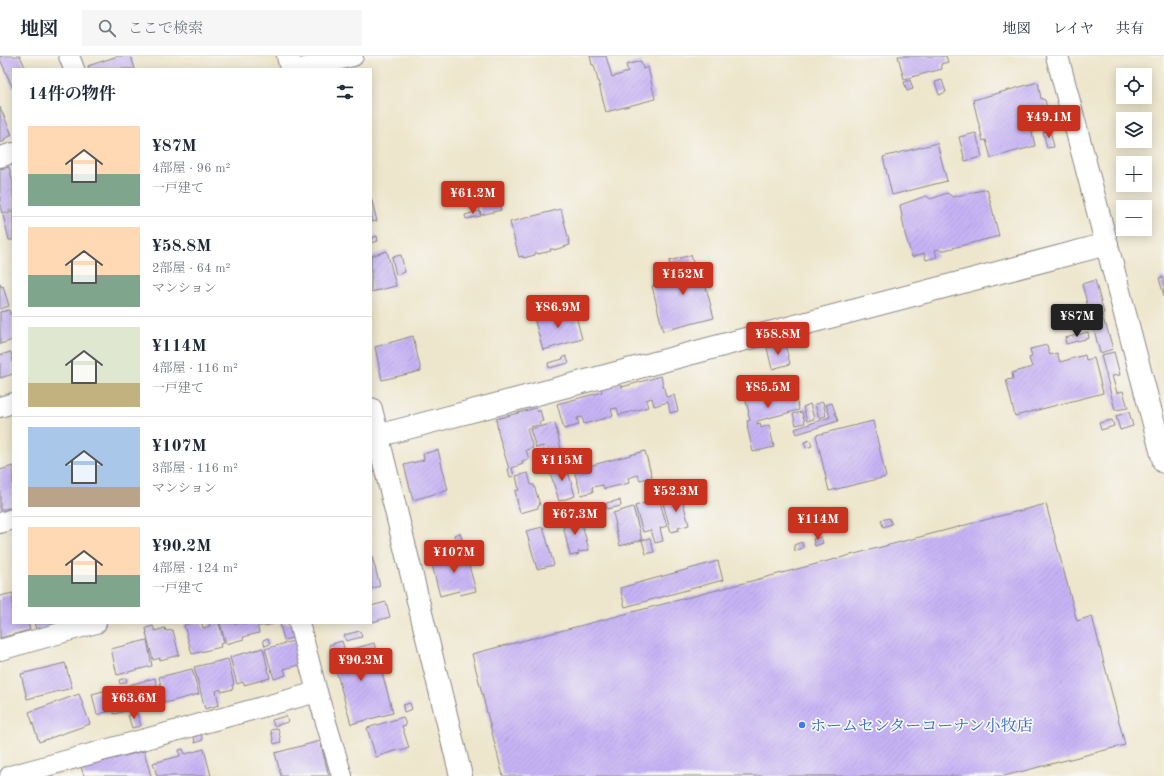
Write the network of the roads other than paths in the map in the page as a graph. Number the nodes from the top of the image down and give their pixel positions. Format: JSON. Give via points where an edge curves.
{"nodes":[{"id":1,"x":69,"y":56,"type":"edge"},
{"id":2,"x":288,"y":56,"type":"edge"},
{"id":3,"x":353,"y":56,"type":"edge"},
{"id":4,"x":1057,"y":56,"type":"edge"},
{"id":5,"x":74,"y":68,"type":"edge"},
{"id":6,"x":291,"y":68,"type":"edge"},
{"id":7,"x":304,"y":68,"type":"edge"},
{"id":8,"x":12,"y":153,"type":"edge"},
{"id":9,"x":0,"y":157,"type":"edge"},
{"id":10,"x":1107,"y":244,"type":"junction"},
{"id":11,"x":12,"y":403,"type":"edge"},
{"id":12,"x":0,"y":407,"type":"edge"},
{"id":13,"x":372,"y":413,"type":"edge"},
{"id":14,"x":378,"y":436,"type":"junction"},
{"id":15,"x":1164,"y":462,"type":"edge"},
{"id":16,"x":12,"y":519,"type":"edge"},
{"id":17,"x":0,"y":523,"type":"edge"},
{"id":18,"x":92,"y":624,"type":"edge"},
{"id":19,"x":299,"y":624,"type":"edge"},
{"id":20,"x":0,"y":650,"type":"edge"},
{"id":21,"x":317,"y":692,"type":"junction"},
{"id":22,"x":10,"y":776,"type":"edge"},
{"id":23,"x":342,"y":776,"type":"edge"},
{"id":24,"x":461,"y":776,"type":"edge"}],
"edges":[{"from":1,"to":5,"type":"street"},
{"from":2,"to":6,"type":"street"},
{"from":3,"to":7,"type":"street"},
{"from":4,"to":10,"type":"street"},
{"from":8,"to":9,"type":"street"},
{"from":10,"to":14,"type":"street"},
{"from":10,"to":15,"type":"street"},
{"from":11,"to":12,"type":"street"},
{"from":13,"to":14,"type":"street"},
{"from":14,"to":24,"type":"street"},
{"from":16,"to":17,"type":"street"},
{"from":18,"to":20,"type":"street"},
{"from":19,"to":21,"type":"street"},
{"from":21,"to":22,"type":"street"},
{"from":21,"to":23,"type":"street"}]}
